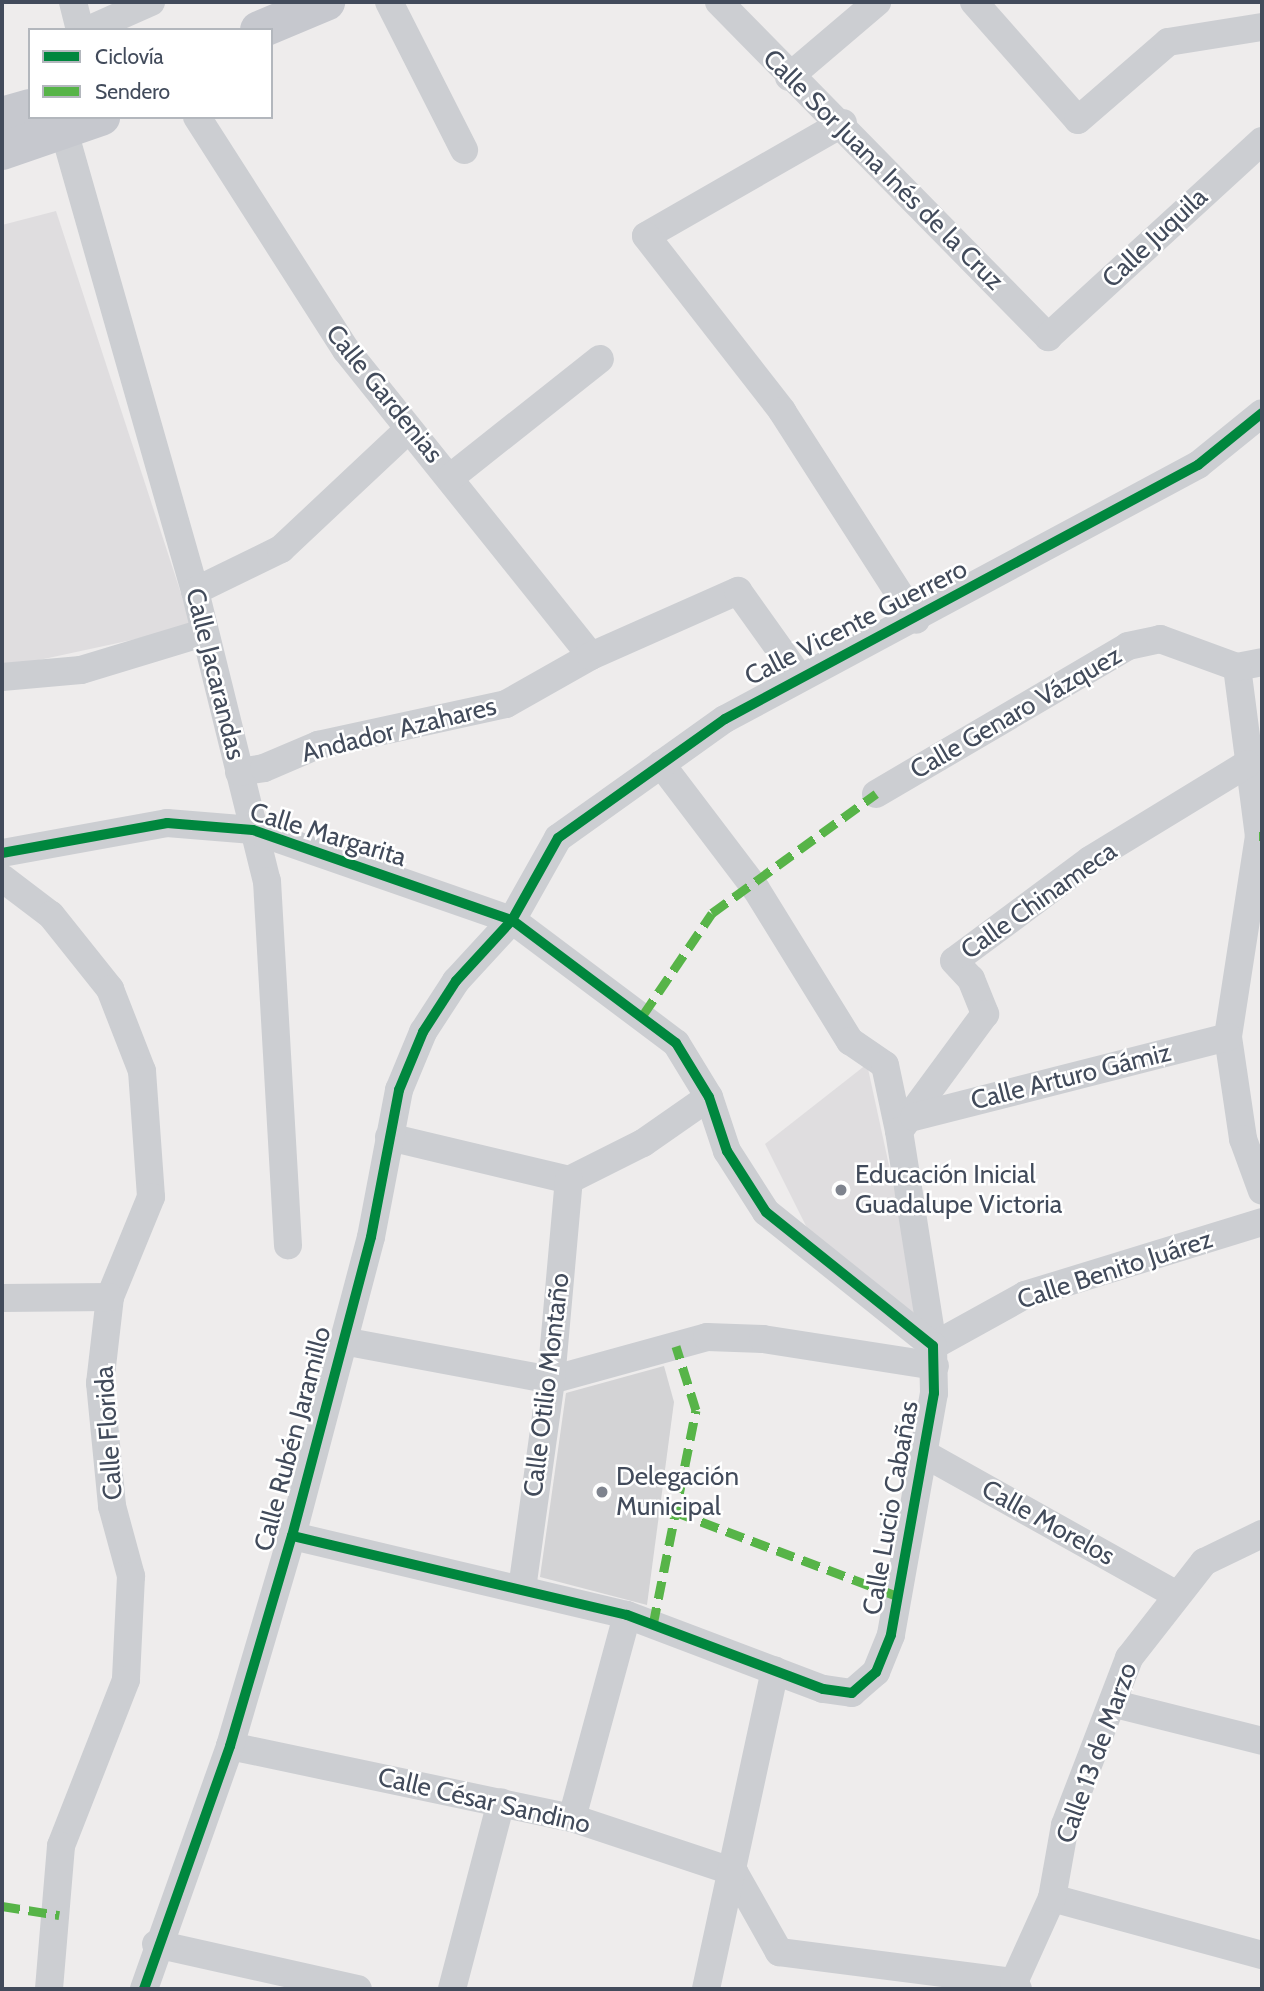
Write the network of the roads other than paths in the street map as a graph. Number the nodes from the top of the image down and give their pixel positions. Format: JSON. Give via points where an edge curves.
{"nodes":[{"id":1,"x":73,"y":2,"type":"edge"},
{"id":2,"x":151,"y":2,"type":"edge"},
{"id":3,"x":326,"y":2,"type":"edge"},
{"id":4,"x":389,"y":2,"type":"edge"},
{"id":5,"x":719,"y":2,"type":"edge"},
{"id":6,"x":877,"y":2,"type":"edge"},
{"id":7,"x":974,"y":2,"type":"edge"},
{"id":8,"x":1262,"y":27,"type":"edge"},
{"id":9,"x":80,"y":28,"type":"edge"},
{"id":10,"x":92,"y":28,"type":"edge"},
{"id":11,"x":264,"y":28,"type":"edge"},
{"id":12,"x":789,"y":77,"type":"junction"},
{"id":13,"x":28,"y":109,"type":"edge"},
{"id":14,"x":2,"y":116,"type":"edge"},
{"id":15,"x":91,"y":119,"type":"edge"},
{"id":16,"x":198,"y":119,"type":"edge"},
{"id":17,"x":843,"y":122,"type":"junction"},
{"id":18,"x":63,"y":125,"type":"edge"},
{"id":19,"x":1262,"y":141,"type":"edge"},
{"id":20,"x":464,"y":150,"type":"dead end"},
{"id":21,"x":2,"y":151,"type":"edge"},
{"id":22,"x":1048,"y":337,"type":"joint"},
{"id":23,"x":600,"y":359,"type":"dead end"},
{"id":24,"x":1262,"y":413,"type":"edge"},
{"id":25,"x":409,"y":429,"type":"junction"},
{"id":26,"x":452,"y":477,"type":"junction"},
{"id":27,"x":195,"y":591,"type":"junction"},
{"id":28,"x":916,"y":620,"type":"junction"},
{"id":29,"x":203,"y":633,"type":"junction"},
{"id":30,"x":591,"y":656,"type":"junction"},
{"id":31,"x":1250,"y":665,"type":"edge"},
{"id":32,"x":798,"y":675,"type":"junction"},
{"id":33,"x":2,"y":677,"type":"edge"},
{"id":34,"x":661,"y":764,"type":"junction"},
{"id":35,"x":1247,"y":764,"type":"junction"},
{"id":36,"x":239,"y":772,"type":"junction"},
{"id":37,"x":876,"y":794,"type":"dead end"},
{"id":38,"x":253,"y":830,"type":"junction"},
{"id":39,"x":2,"y":853,"type":"edge"},
{"id":40,"x":2,"y":878,"type":"edge"},
{"id":41,"x":512,"y":919,"type":"junction"},
{"id":42,"x":1228,"y":1037,"type":"junction"},
{"id":43,"x":709,"y":1097,"type":"junction"},
{"id":44,"x":906,"y":1124,"type":"junction"},
{"id":45,"x":389,"y":1136,"type":"junction"},
{"id":46,"x":1253,"y":1138,"type":"edge"},
{"id":47,"x":569,"y":1180,"type":"junction"},
{"id":48,"x":1262,"y":1192,"type":"edge"},
{"id":49,"x":1262,"y":1222,"type":"edge"},
{"id":50,"x":288,"y":1245,"type":"dead end"},
{"id":51,"x":110,"y":1297,"type":"junction"},
{"id":52,"x":2,"y":1298,"type":"edge"},
{"id":53,"x":343,"y":1341,"type":"junction"},
{"id":54,"x":934,"y":1356,"type":"junction"},
{"id":55,"x":551,"y":1380,"type":"junction"},
{"id":56,"x":921,"y":1452,"type":"junction"},
{"id":57,"x":1262,"y":1534,"type":"edge"},
{"id":58,"x":292,"y":1536,"type":"junction"},
{"id":59,"x":522,"y":1589,"type":"junction"},
{"id":60,"x":1175,"y":1594,"type":"junction"},
{"id":61,"x":627,"y":1615,"type":"junction"},
{"id":62,"x":775,"y":1670,"type":"junction"},
{"id":63,"x":1115,"y":1704,"type":"junction"},
{"id":64,"x":1262,"y":1741,"type":"edge"},
{"id":65,"x":230,"y":1746,"type":"junction"},
{"id":66,"x":500,"y":1802,"type":"junction"},
{"id":67,"x":572,"y":1818,"type":"junction"},
{"id":68,"x":734,"y":1872,"type":"junction"},
{"id":69,"x":1052,"y":1898,"type":"junction"},
{"id":70,"x":156,"y":1944,"type":"junction"},
{"id":71,"x":1262,"y":1955,"type":"edge"},
{"id":72,"x":1016,"y":1986,"type":"edge"},
{"id":73,"x":48,"y":1989,"type":"edge"},
{"id":74,"x":144,"y":1989,"type":"edge"},
{"id":75,"x":358,"y":1989,"type":"edge"},
{"id":76,"x":452,"y":1989,"type":"edge"},
{"id":77,"x":706,"y":1989,"type":"edge"}],
"edges":[{"from":1,"to":9,"type":"street"},
{"from":2,"to":10,"type":"street"},
{"from":3,"to":11,"type":"main road"},
{"from":4,"to":20,"type":"street"},
{"from":5,"to":12,"type":"street","name":"Calle Sor Juana Inés de la Cruz"},
{"from":6,"to":12,"type":"street"},
{"from":7,"to":8,"type":"street","via":[[1078,120],[1168,42]]},
{"from":12,"to":17,"type":"street","name":"Calle Sor Juana Inés de la Cruz"},
{"from":13,"to":14,"type":"main road"},
{"from":15,"to":18,"type":"main road"},
{"from":16,"to":25,"type":"street","name":"Calle Gardenias","via":[[287,266]]},
{"from":17,"to":22,"type":"street","name":"Calle Sor Juana Inés de la Cruz"},
{"from":17,"to":28,"type":"street","via":[[646,236],[782,411]]},
{"from":18,"to":21,"type":"main road"},
{"from":18,"to":27,"type":"street","name":"Calle Jacarandas"},
{"from":19,"to":22,"type":"street","name":"Calle Juquila"},
{"from":23,"to":26,"type":"street"},
{"from":24,"to":28,"type":"street","name":"Calle Vicente Guerrero","via":[[1198,465]]},
{"from":25,"to":26,"type":"street","name":"Calle Gardenias"},
{"from":25,"to":27,"type":"street","via":[[281,549]]},
{"from":26,"to":30,"type":"street","name":"Calle Gardenias"},
{"from":27,"to":29,"type":"street","name":"Calle Jacarandas"},
{"from":28,"to":32,"type":"street","name":"Calle Vicente Guerrero"},
{"from":29,"to":33,"type":"street","via":[[80,670]]},
{"from":29,"to":36,"type":"street","name":"Calle Jacarandas"},
{"from":30,"to":32,"type":"street","name":"Andador Azahares","via":[[738,591]]},
{"from":30,"to":36,"type":"street","name":"Andador Azahares","via":[[506,704],[318,745],[264,768]]},
{"from":31,"to":35,"type":"street"},
{"from":31,"to":37,"type":"street","name":"Calle Genaro Vázquez","via":[[1160,639],[1128,646]]},
{"from":32,"to":34,"type":"street","name":"Calle Vicente Guerrero"},
{"from":34,"to":41,"type":"street","name":"Calle Vicente Guerrero","via":[[558,838]]},
{"from":34,"to":44,"type":"street","name":"Calle Lucio Cabañas","via":[[757,889],[850,1041],[885,1065]]},
{"from":35,"to":42,"type":"street","via":[[1259,836]]},
{"from":35,"to":44,"type":"street","name":"Calle Chinameca","via":[[1090,860],[954,961],[971,979],[985,1014]]},
{"from":36,"to":38,"type":"street","name":"Calle Jacarandas"},
{"from":38,"to":39,"type":"street","name":"Calle Margarita","via":[[167,823]]},
{"from":38,"to":41,"type":"street","name":"Calle Margarita"},
{"from":38,"to":50,"type":"street","name":"Calle Jacarandas","via":[[273,940]]},
{"from":40,"to":51,"type":"street","name":"Calle Florida","via":[[51,915],[110,989],[142,1071],[151,1197]]},
{"from":41,"to":43,"type":"street","via":[[677,1043]]},
{"from":41,"to":45,"type":"street","name":"Calle Rubén Jaramillo","via":[[456,981],[423,1032]]},
{"from":42,"to":44,"type":"street","name":"Calle Arturo Gámiz"},
{"from":42,"to":46,"type":"street"},
{"from":43,"to":47,"type":"street","via":[[643,1143]]},
{"from":43,"to":54,"type":"street","via":[[727,1151],[766,1212]]},
{"from":44,"to":54,"type":"street","name":"Calle Lucio Cabañas"},
{"from":45,"to":47,"type":"street"},
{"from":45,"to":53,"type":"street","name":"Calle Rubén Jaramillo"},
{"from":46,"to":48,"type":"street"},
{"from":47,"to":55,"type":"street","name":"Calle Otilio Montaño"},
{"from":49,"to":54,"type":"street","name":"Calle Benito Juárez","via":[[1025,1295]]},
{"from":51,"to":52,"type":"street"},
{"from":51,"to":73,"type":"street","name":"Calle Florida","via":[[100,1383],[112,1506],[131,1576],[132,1623],[126,1680],[61,1846]]},
{"from":53,"to":55,"type":"street"},
{"from":53,"to":58,"type":"street","name":"Calle Rubén Jaramillo"},
{"from":54,"to":55,"type":"street","via":[[707,1338]]},
{"from":54,"to":56,"type":"street","name":"Calle Lucio Cabañas"},
{"from":55,"to":59,"type":"street","name":"Calle Otilio Montaño"},
{"from":56,"to":60,"type":"street","name":"Calle Morelos"},
{"from":56,"to":62,"type":"street","name":"Calle Lucio Cabañas","via":[[891,1636],[876,1672],[852,1693],[823,1689]]},
{"from":57,"to":60,"type":"street","name":"Calle 13 de Marzo","via":[[1204,1562]]},
{"from":58,"to":59,"type":"street","name":"Calle Lucio Cabañas"},
{"from":58,"to":65,"type":"street","name":"Calle Rubén Jaramillo"},
{"from":59,"to":61,"type":"street","name":"Calle Lucio Cabañas"},
{"from":60,"to":63,"type":"street","name":"Calle 13 de Marzo","via":[[1129,1658]]},
{"from":61,"to":62,"type":"street","name":"Calle Lucio Cabañas"},
{"from":61,"to":67,"type":"street"},
{"from":62,"to":68,"type":"street"},
{"from":63,"to":64,"type":"street"},
{"from":63,"to":69,"type":"street","name":"Calle 13 de Marzo","via":[[1065,1825]]},
{"from":65,"to":66,"type":"street","name":"Calle César Sandino"},
{"from":65,"to":70,"type":"street","name":"Calle Rubén Jaramillo"},
{"from":66,"to":67,"type":"street","name":"Calle César Sandino"},
{"from":66,"to":76,"type":"street"},
{"from":67,"to":68,"type":"street","name":"Calle César Sandino"},
{"from":68,"to":72,"type":"street","name":"Calle 13 de Marzo","via":[[779,1952]]},
{"from":68,"to":77,"type":"street"},
{"from":69,"to":71,"type":"street"},
{"from":69,"to":72,"type":"street","name":"Calle 13 de Marzo"},
{"from":70,"to":74,"type":"street","name":"Calle Rubén Jaramillo"},
{"from":70,"to":75,"type":"street"}]}
